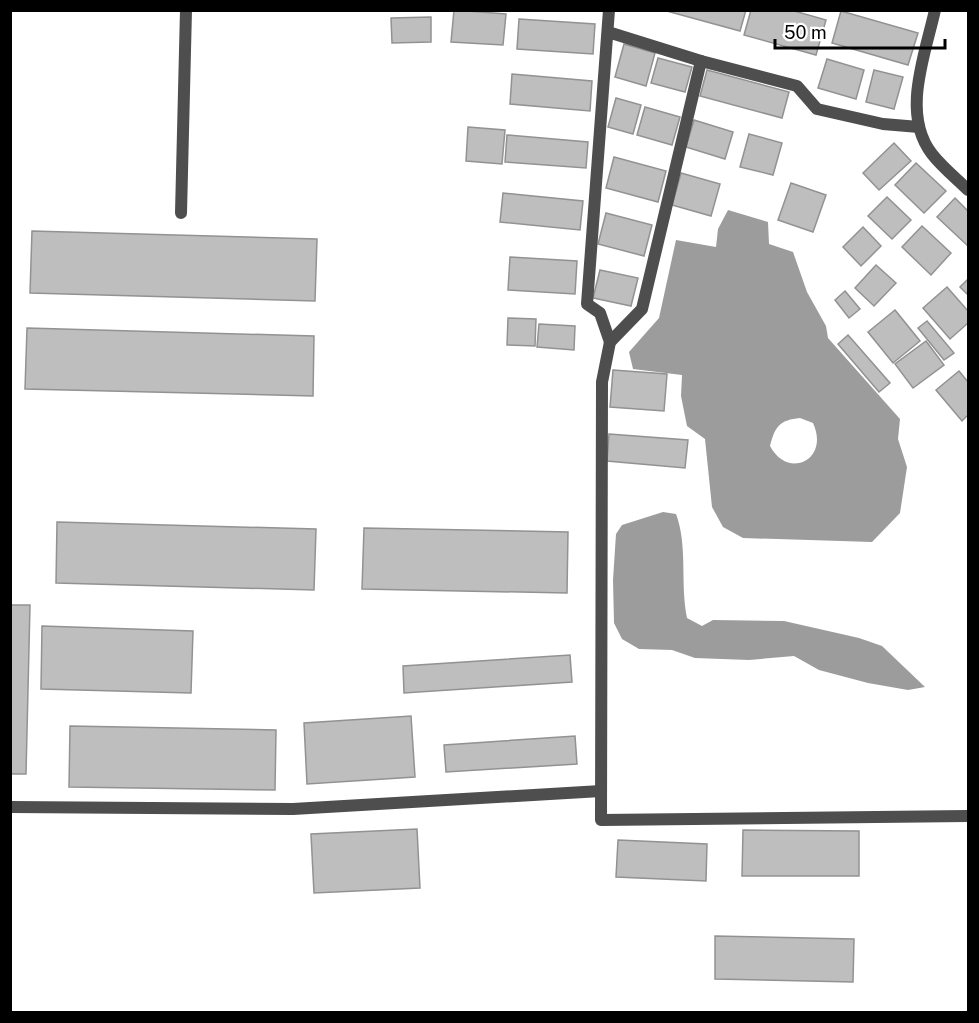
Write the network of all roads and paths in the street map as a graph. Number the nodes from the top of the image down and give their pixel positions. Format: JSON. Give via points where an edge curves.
{"nodes":[{"id":1,"x":186,"y":10,"type":"edge"},
{"id":2,"x":609,"y":10,"type":"edge"},
{"id":3,"x":935,"y":10,"type":"edge"},
{"id":4,"x":608,"y":32,"type":"junction"},
{"id":5,"x":701,"y":61,"type":"junction"},
{"id":6,"x":919,"y":127,"type":"junction"},
{"id":7,"x":969,"y":190,"type":"edge"},
{"id":8,"x":181,"y":213,"type":"dead end"},
{"id":9,"x":610,"y":342,"type":"junction"},
{"id":10,"x":601,"y":791,"type":"junction"},
{"id":11,"x":10,"y":807,"type":"edge"},
{"id":12,"x":969,"y":816,"type":"edge"}],
"edges":[{"from":1,"to":8,"type":"street"},
{"from":2,"to":4,"type":"street"},
{"from":3,"to":6,"type":"street","via":[[918,86]]},
{"from":4,"to":5,"type":"street"},
{"from":4,"to":9,"type":"street","via":[[587,304],[600,313]]},
{"from":5,"to":6,"type":"street","via":[[797,86],[817,109],[883,124]]},
{"from":5,"to":9,"type":"street","via":[[642,309]]},
{"from":6,"to":7,"type":"street","via":[[932,155]]},
{"from":9,"to":10,"type":"street","via":[[602,382]]},
{"from":10,"to":11,"type":"street","via":[[293,809]]},
{"from":10,"to":12,"type":"street","via":[[601,820]]}]}
